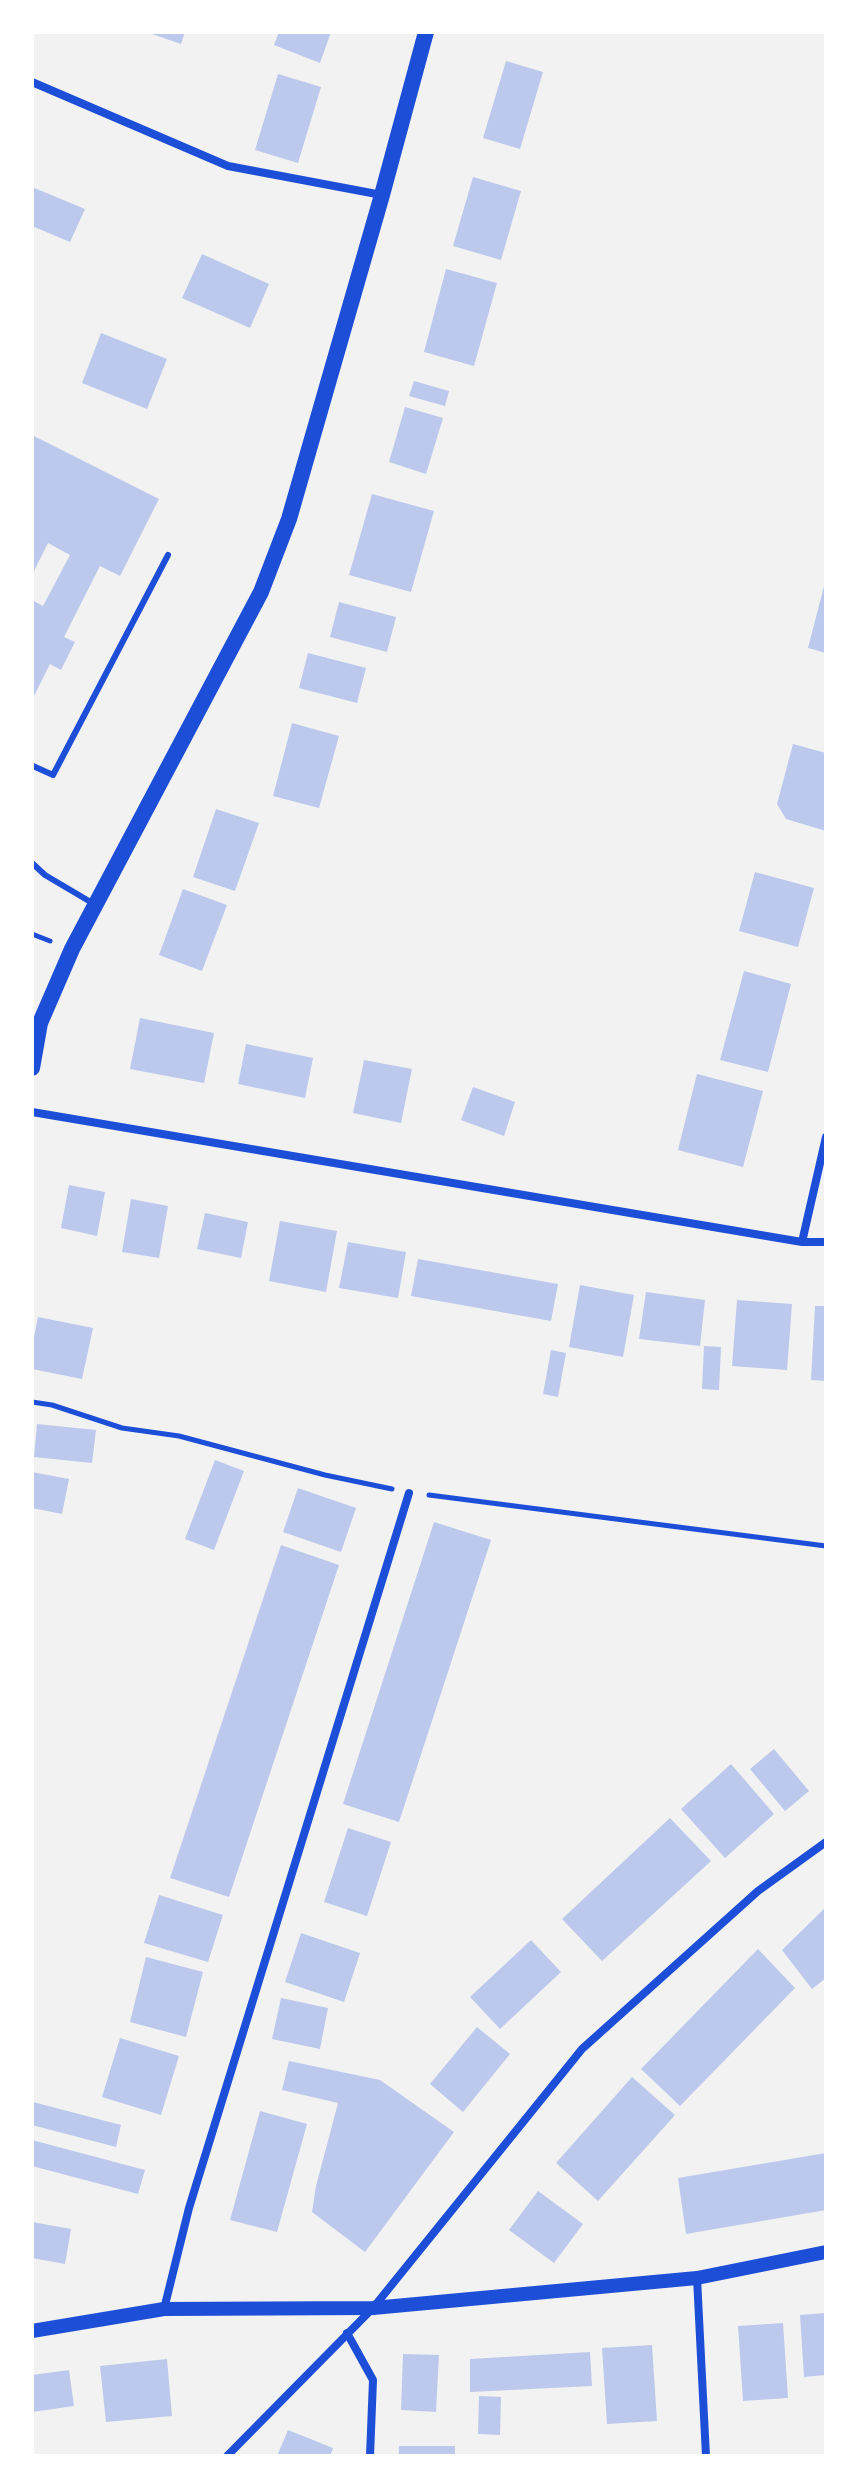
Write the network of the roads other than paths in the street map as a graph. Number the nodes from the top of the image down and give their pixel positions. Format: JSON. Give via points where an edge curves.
{"nodes":[{"id":1,"x":426,"y":32,"type":"edge"},
{"id":2,"x":32,"y":82,"type":"edge"},
{"id":3,"x":382,"y":195,"type":"junction"},
{"id":4,"x":168,"y":555,"type":"dead end"},
{"id":5,"x":32,"y":768,"type":"edge"},
{"id":6,"x":32,"y":863,"type":"edge"},
{"id":7,"x":94,"y":904,"type":"junction"},
{"id":8,"x":32,"y":1068,"type":"edge"},
{"id":9,"x":32,"y":1112,"type":"edge"},
{"id":10,"x":826,"y":1137,"type":"edge"},
{"id":11,"x":802,"y":1242,"type":"junction"},
{"id":12,"x":826,"y":1242,"type":"edge"},
{"id":13,"x":409,"y":1493,"type":"dead end"},
{"id":14,"x":826,"y":1842,"type":"edge"},
{"id":15,"x":826,"y":2252,"type":"edge"},
{"id":16,"x":697,"y":2278,"type":"junction"},
{"id":17,"x":373,"y":2308,"type":"junction"},
{"id":18,"x":164,"y":2309,"type":"junction"},
{"id":19,"x":32,"y":2331,"type":"edge"},
{"id":20,"x":347,"y":2333,"type":"junction"},
{"id":21,"x":227,"y":2456,"type":"edge"},
{"id":22,"x":370,"y":2456,"type":"edge"},
{"id":23,"x":706,"y":2456,"type":"edge"}],
"edges":[{"from":1,"to":3,"type":"main road"},
{"from":2,"to":3,"type":"street","via":[[228,166]]},
{"from":3,"to":7,"type":"main road","via":[[289,519],[261,592]]},
{"from":4,"to":5,"type":"lane","via":[[53,775]]},
{"from":6,"to":7,"type":"lane"},
{"from":7,"to":8,"type":"main road","via":[[40,1023]]},
{"from":9,"to":11,"type":"street"},
{"from":10,"to":11,"type":"street"},
{"from":11,"to":12,"type":"street"},
{"from":13,"to":18,"type":"street","via":[[189,2208]]},
{"from":14,"to":17,"type":"street","via":[[758,1891],[582,2049]]},
{"from":15,"to":16,"type":"street"},
{"from":16,"to":17,"type":"street"},
{"from":16,"to":23,"type":"street"},
{"from":17,"to":18,"type":"street"},
{"from":17,"to":20,"type":"street"},
{"from":18,"to":19,"type":"street"},
{"from":20,"to":21,"type":"street"},
{"from":20,"to":22,"type":"street","via":[[373,2380]]}]}
